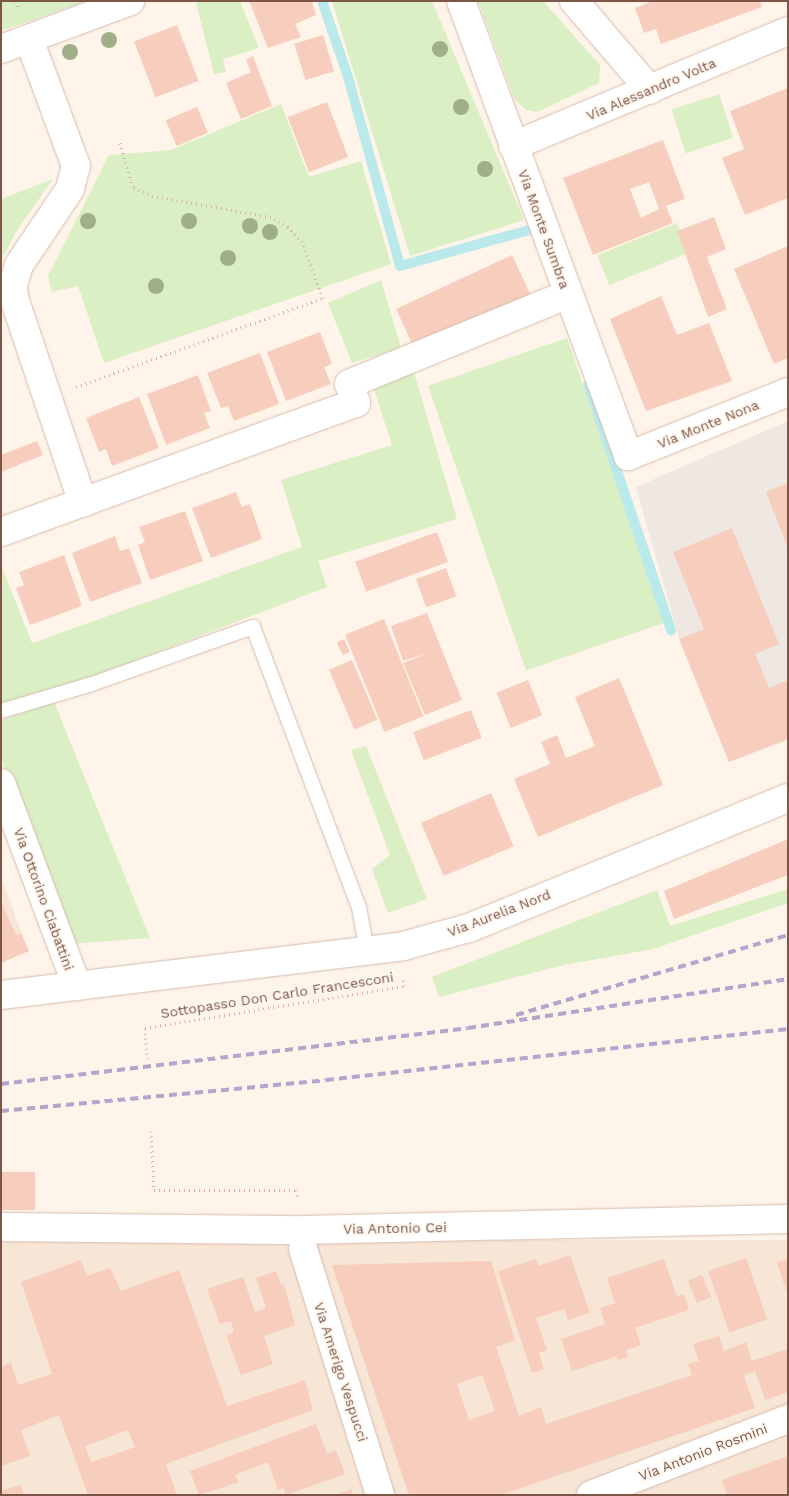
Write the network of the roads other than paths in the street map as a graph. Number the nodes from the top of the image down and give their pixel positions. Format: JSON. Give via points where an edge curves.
{"nodes":[{"id":1,"x":130,"y":1,"type":"edge"},
{"id":2,"x":460,"y":1,"type":"edge"},
{"id":3,"x":574,"y":1,"type":"edge"},
{"id":4,"x":788,"y":31,"type":"edge"},
{"id":5,"x":29,"y":39,"type":"junction"},
{"id":6,"x":1,"y":50,"type":"edge"},
{"id":7,"x":650,"y":90,"type":"junction"},
{"id":8,"x":514,"y":146,"type":"junction"},
{"id":9,"x":568,"y":294,"type":"junction"},
{"id":10,"x":788,"y":392,"type":"edge"},
{"id":11,"x":628,"y":456,"type":"joint"},
{"id":12,"x":83,"y":503,"type":"junction"},
{"id":13,"x":1,"y":532,"type":"edge"},
{"id":14,"x":1,"y":711,"type":"edge"},
{"id":15,"x":1,"y":783,"type":"edge"},
{"id":16,"x":788,"y":798,"type":"edge"},
{"id":17,"x":367,"y":951,"type":"junction"},
{"id":18,"x":77,"y":986,"type":"junction"},
{"id":19,"x":1,"y":995,"type":"edge"},
{"id":20,"x":788,"y":1219,"type":"edge"},
{"id":21,"x":1,"y":1227,"type":"edge"},
{"id":22,"x":303,"y":1240,"type":"junction"},
{"id":23,"x":788,"y":1420,"type":"edge"},
{"id":24,"x":380,"y":1495,"type":"edge"},
{"id":25,"x":591,"y":1495,"type":"edge"}],
"edges":[{"from":1,"to":5,"type":"street"},
{"from":2,"to":8,"type":"street","name":"Via Monte Sumbra"},
{"from":3,"to":7,"type":"street"},
{"from":4,"to":7,"type":"street","name":"Via Alessandro Volta"},
{"from":5,"to":6,"type":"street"},
{"from":5,"to":12,"type":"street","via":[[76,166],[70,189],[19,265],[13,285],[14,298]]},
{"from":7,"to":8,"type":"street","name":"Via Alessandro Volta"},
{"from":8,"to":9,"type":"street","name":"Via Monte Sumbra"},
{"from":9,"to":11,"type":"street","name":"Via Monte Sumbra"},
{"from":9,"to":12,"type":"street","via":[[349,384],[356,403]]},
{"from":10,"to":11,"type":"street","name":"Via Monte Nona"},
{"from":12,"to":13,"type":"street"},
{"from":14,"to":17,"type":"lane","via":[[92,684],[253,627],[359,907]]},
{"from":15,"to":18,"type":"street","name":"Via Ottorino Ciabattini"},
{"from":16,"to":17,"type":"street","name":"Via Aurelia Nord","via":[[469,928],[403,946]]},
{"from":17,"to":18,"type":"street","name":"Via Aurelia Nord"},
{"from":18,"to":19,"type":"street","name":"Via Aurelia Nord"},
{"from":20,"to":22,"type":"street","name":"Via Antonio Cei"},
{"from":21,"to":22,"type":"street","name":"Via Antonio Cei"},
{"from":22,"to":24,"type":"street","name":"Via Amerigo Vespucci"},
{"from":23,"to":25,"type":"street","name":"Via Antonio Rosmini"}]}
